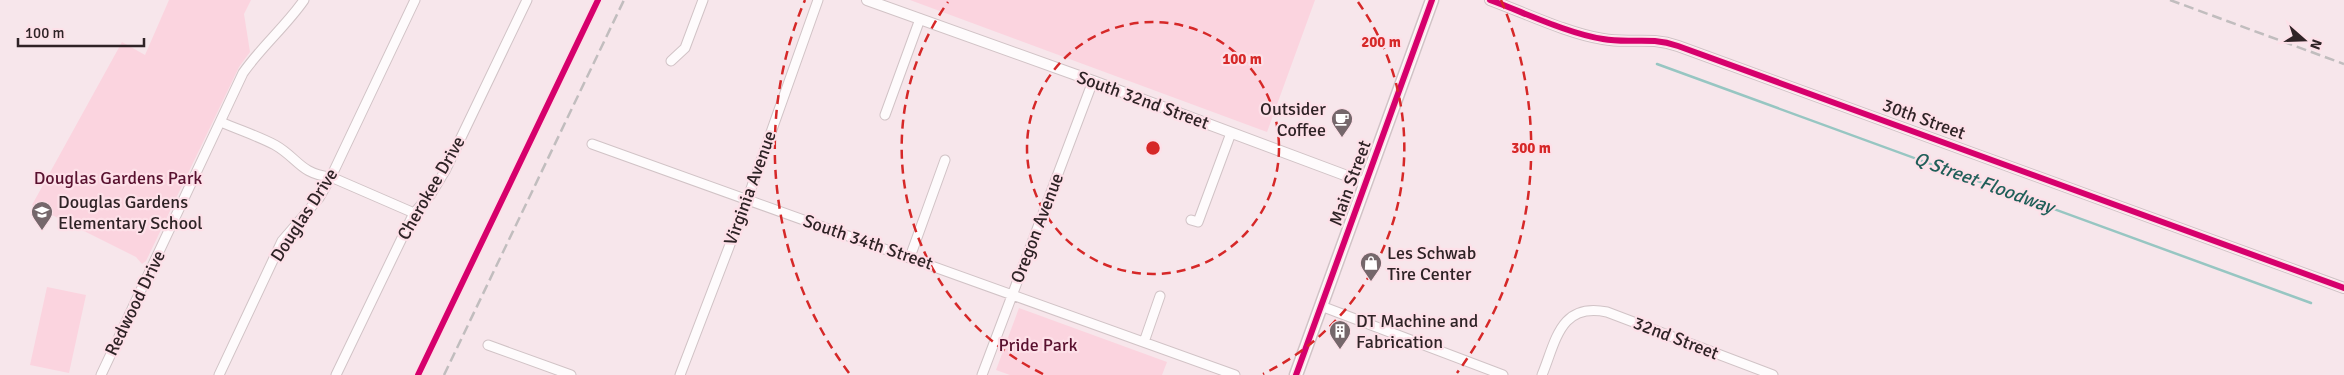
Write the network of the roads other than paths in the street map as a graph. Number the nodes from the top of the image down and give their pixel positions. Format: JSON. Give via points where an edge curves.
{"nodes":[{"id":1,"x":304,"y":0,"type":"edge"},
{"id":2,"x":415,"y":0,"type":"edge"},
{"id":3,"x":527,"y":0,"type":"edge"},
{"id":4,"x":703,"y":0,"type":"edge"},
{"id":5,"x":818,"y":0,"type":"edge"},
{"id":6,"x":867,"y":0,"type":"edge"},
{"id":7,"x":1432,"y":0,"type":"edge"},
{"id":8,"x":1490,"y":0,"type":"edge"},
{"id":9,"x":920,"y":19,"type":"junction"},
{"id":10,"x":671,"y":61,"type":"dead end"},
{"id":11,"x":1093,"y":81,"type":"junction"},
{"id":12,"x":885,"y":115,"type":"dead end"},
{"id":13,"x":221,"y":122,"type":"junction"},
{"id":14,"x":1231,"y":133,"type":"junction"},
{"id":15,"x":592,"y":144,"type":"dead end"},
{"id":16,"x":945,"y":160,"type":"dead end"},
{"id":17,"x":331,"y":177,"type":"junction"},
{"id":18,"x":1366,"y":184,"type":"junction"},
{"id":19,"x":747,"y":200,"type":"junction"},
{"id":20,"x":414,"y":213,"type":"junction"},
{"id":21,"x":1191,"y":220,"type":"dead end"},
{"id":22,"x":910,"y":257,"type":"junction"},
{"id":23,"x":2344,"y":288,"type":"edge"},
{"id":24,"x":1012,"y":294,"type":"junction"},
{"id":25,"x":1160,"y":296,"type":"dead end"},
{"id":26,"x":1321,"y":306,"type":"junction"},
{"id":27,"x":1144,"y":342,"type":"junction"},
{"id":28,"x":488,"y":345,"type":"dead end"},
{"id":29,"x":100,"y":375,"type":"edge"},
{"id":30,"x":218,"y":375,"type":"edge"},
{"id":31,"x":336,"y":375,"type":"edge"},
{"id":32,"x":571,"y":375,"type":"edge"},
{"id":33,"x":680,"y":375,"type":"edge"},
{"id":34,"x":982,"y":375,"type":"edge"},
{"id":35,"x":1235,"y":375,"type":"edge"},
{"id":36,"x":1296,"y":375,"type":"edge"},
{"id":37,"x":1503,"y":375,"type":"edge"},
{"id":38,"x":1542,"y":375,"type":"edge"},
{"id":39,"x":1773,"y":375,"type":"edge"}],
"edges":[{"from":1,"to":13,"type":"street","name":"Redwood Drive","via":[[243,73]]},
{"from":2,"to":17,"type":"street","name":"Douglas Drive"},
{"from":3,"to":20,"type":"street","name":"Cherokee Drive","via":[[445,171]]},
{"from":4,"to":10,"type":"street","via":[[685,48]]},
{"from":5,"to":19,"type":"street","name":"Virginia Avenue"},
{"from":6,"to":9,"type":"street","name":"South 32nd Street"},
{"from":7,"to":18,"type":"main road","name":"Main Street"},
{"from":8,"to":23,"type":"street","name":"30th Street","via":[[1603,39],[1648,39],[1678,46]]},
{"from":9,"to":11,"type":"street","name":"South 32nd Street"},
{"from":9,"to":12,"type":"street"},
{"from":11,"to":14,"type":"street","name":"South 32nd Street"},
{"from":11,"to":24,"type":"street","name":"Oregon Avenue"},
{"from":13,"to":17,"type":"street","via":[[276,146],[305,170]]},
{"from":13,"to":29,"type":"street","name":"Redwood Drive"},
{"from":14,"to":18,"type":"street","name":"South 32nd Street"},
{"from":14,"to":21,"type":"street","via":[[1198,222]]},
{"from":15,"to":19,"type":"street","name":"South 34th Street"},
{"from":16,"to":22,"type":"street"},
{"from":17,"to":20,"type":"street"},
{"from":17,"to":30,"type":"street","name":"Douglas Drive","via":[[320,198],[282,241]]},
{"from":18,"to":26,"type":"main road","name":"Main Street"},
{"from":19,"to":22,"type":"street","name":"South 34th Street"},
{"from":19,"to":33,"type":"street","name":"Virginia Avenue"},
{"from":20,"to":31,"type":"street","name":"Cherokee Drive"},
{"from":22,"to":24,"type":"street","name":"South 34th Street"},
{"from":24,"to":27,"type":"street","name":"South 34th Street"},
{"from":24,"to":34,"type":"street","name":"Oregon Avenue"},
{"from":25,"to":27,"type":"street"},
{"from":26,"to":36,"type":"main road","name":"Main Street"},
{"from":26,"to":37,"type":"street"},
{"from":27,"to":35,"type":"street","name":"South 34th Street"},
{"from":28,"to":32,"type":"street"},
{"from":38,"to":39,"type":"street","name":"32nd Street","via":[[1568,319],[1578,311],[1592,309]]}]}
